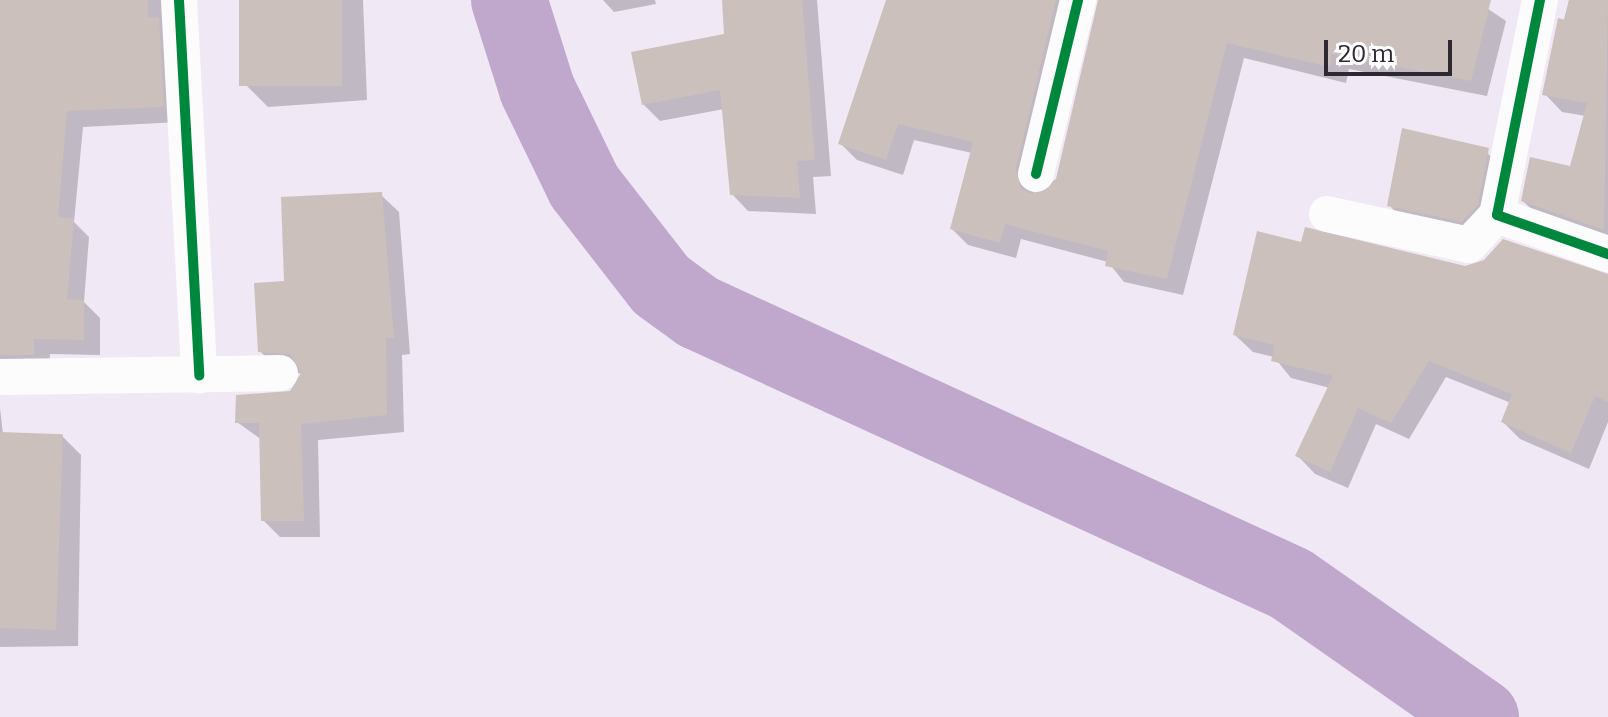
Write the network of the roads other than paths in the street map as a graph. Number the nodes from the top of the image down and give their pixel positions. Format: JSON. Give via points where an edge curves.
{"nodes":[{"id":1,"x":179,"y":0,"type":"edge"},
{"id":2,"x":1078,"y":0,"type":"edge"},
{"id":3,"x":1540,"y":0,"type":"edge"},
{"id":4,"x":1036,"y":174,"type":"dead end"},
{"id":5,"x":1327,"y":214,"type":"dead end"},
{"id":6,"x":1497,"y":215,"type":"junction"},
{"id":7,"x":1608,"y":254,"type":"edge"},
{"id":8,"x":280,"y":373,"type":"dead end"},
{"id":9,"x":199,"y":375,"type":"junction"},
{"id":10,"x":0,"y":377,"type":"edge"}],
"edges":[{"from":1,"to":9,"type":"street"},
{"from":2,"to":4,"type":"street"},
{"from":3,"to":6,"type":"street"},
{"from":5,"to":6,"type":"street","via":[[1469,245]]},
{"from":6,"to":7,"type":"street"},
{"from":8,"to":9,"type":"street"},
{"from":9,"to":10,"type":"street"}]}
